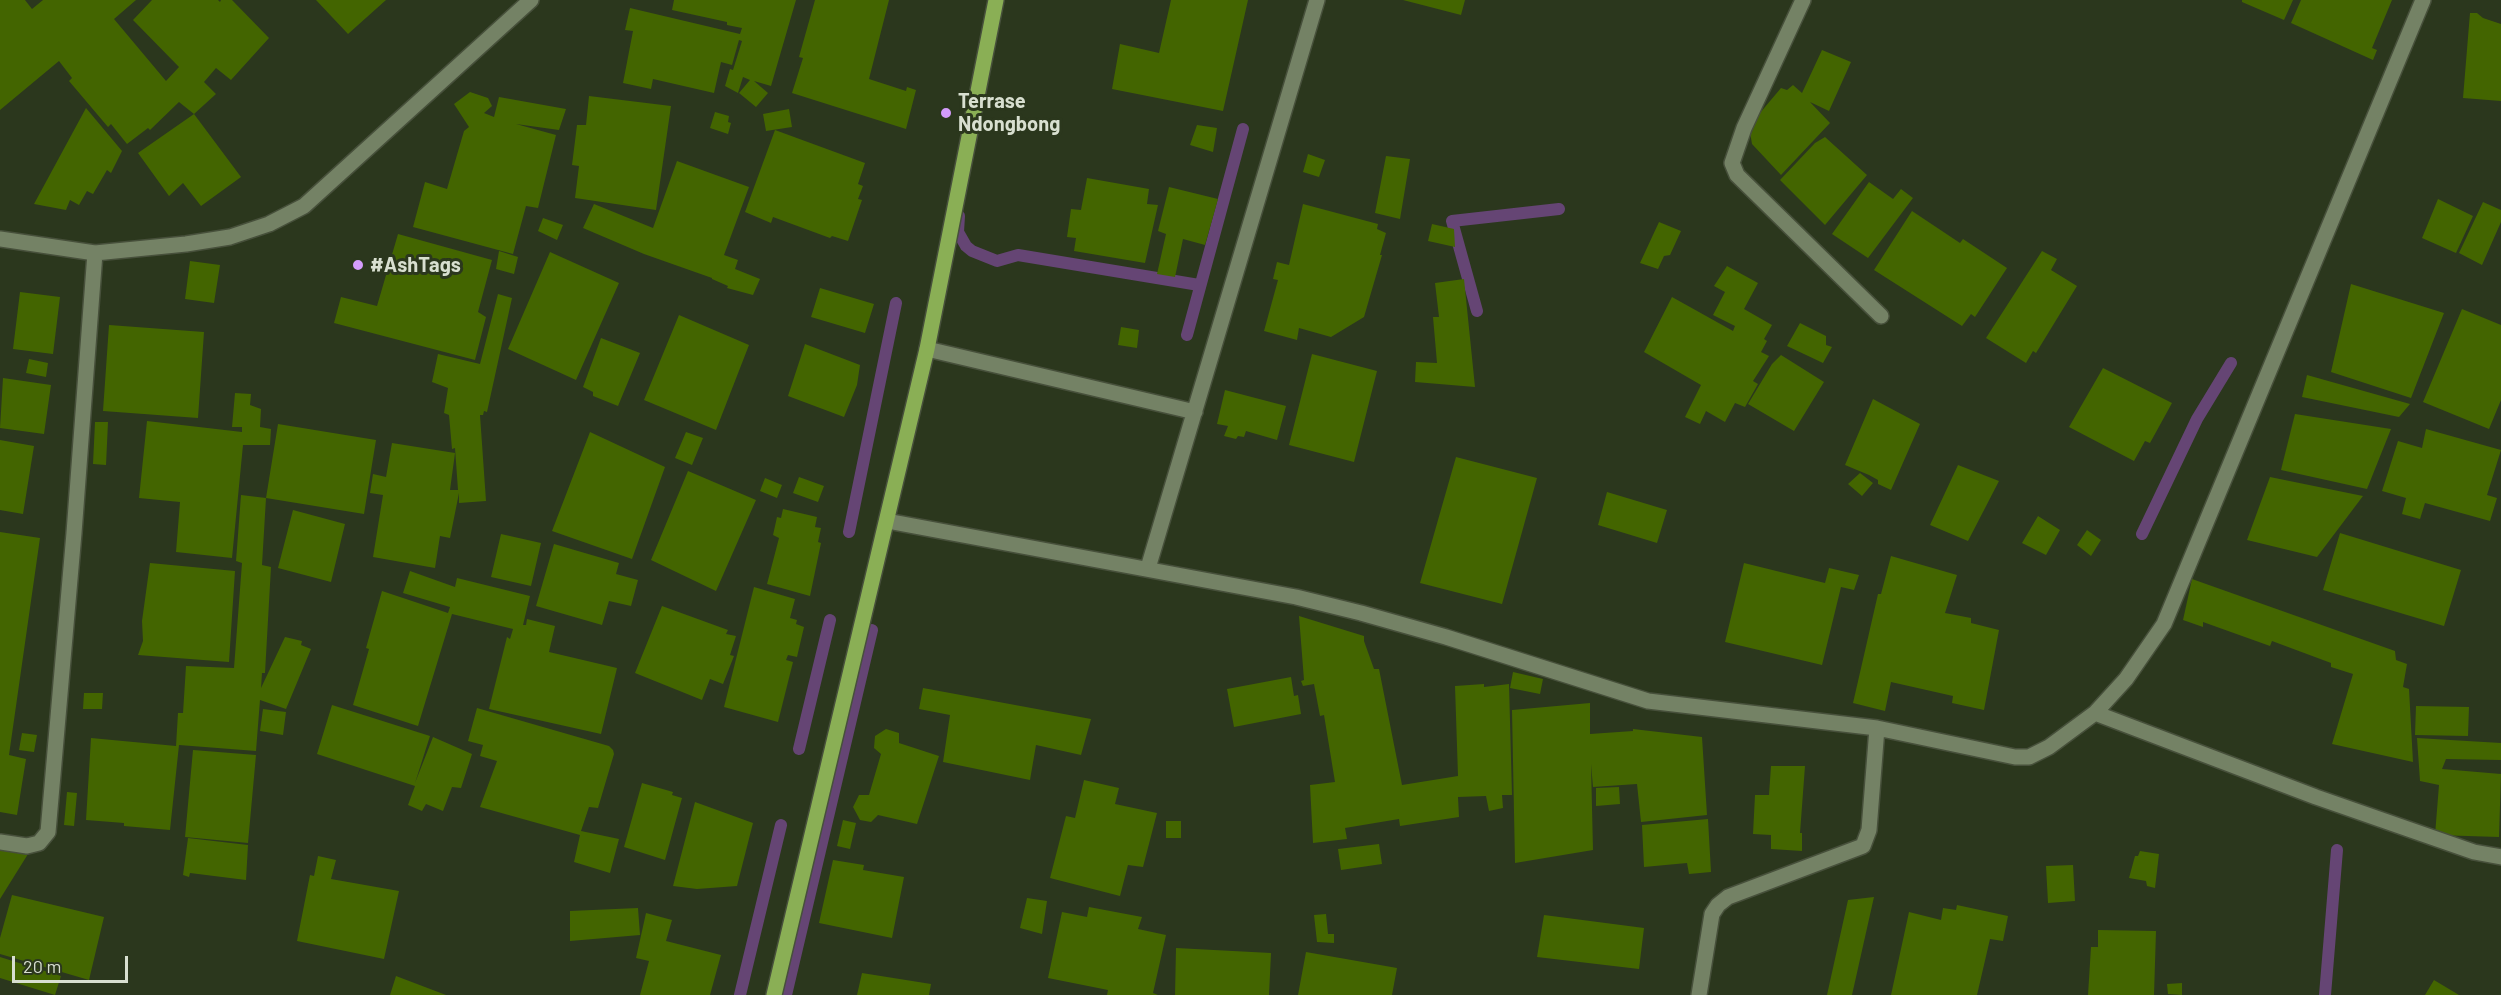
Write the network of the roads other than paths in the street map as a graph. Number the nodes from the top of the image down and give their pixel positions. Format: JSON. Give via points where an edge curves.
{"nodes":[{"id":1,"x":531,"y":0,"type":"edge"},
{"id":2,"x":996,"y":0,"type":"edge"},
{"id":3,"x":1317,"y":0,"type":"edge"},
{"id":4,"x":1803,"y":0,"type":"edge"},
{"id":5,"x":2423,"y":0,"type":"edge"},
{"id":6,"x":0,"y":238,"type":"edge"},
{"id":7,"x":95,"y":253,"type":"junction"},
{"id":8,"x":1881,"y":316,"type":"dead end"},
{"id":9,"x":927,"y":349,"type":"junction"},
{"id":10,"x":1195,"y":412,"type":"junction"},
{"id":11,"x":887,"y":521,"type":"junction"},
{"id":12,"x":1148,"y":568,"type":"junction"},
{"id":13,"x":2095,"y":713,"type":"junction"},
{"id":14,"x":1877,"y":728,"type":"junction"},
{"id":15,"x":0,"y":842,"type":"edge"},
{"id":16,"x":2501,"y":857,"type":"edge"},
{"id":17,"x":774,"y":995,"type":"edge"},
{"id":18,"x":1699,"y":995,"type":"edge"}],
"edges":[{"from":1,"to":7,"type":"street","via":[[304,206],[269,224],[230,237]]},
{"from":2,"to":9,"type":"main road"},
{"from":3,"to":10,"type":"street"},
{"from":4,"to":8,"type":"street","via":[[1732,163],[1737,175]]},
{"from":5,"to":13,"type":"street","via":[[2164,624],[2126,679]]},
{"from":6,"to":7,"type":"street"},
{"from":7,"to":15,"type":"street","via":[[48,832],[39,843],[27,846]]},
{"from":9,"to":10,"type":"street"},
{"from":9,"to":11,"type":"main road"},
{"from":10,"to":12,"type":"street"},
{"from":11,"to":12,"type":"street"},
{"from":11,"to":17,"type":"main road"},
{"from":12,"to":14,"type":"street","via":[[1361,613],[1647,701]]},
{"from":13,"to":14,"type":"street","via":[[2029,757]]},
{"from":13,"to":16,"type":"street","via":[[2316,797],[2474,852]]},
{"from":14,"to":18,"type":"street","via":[[1869,830],[1863,846],[1728,897],[1718,905],[1712,914]]}]}
